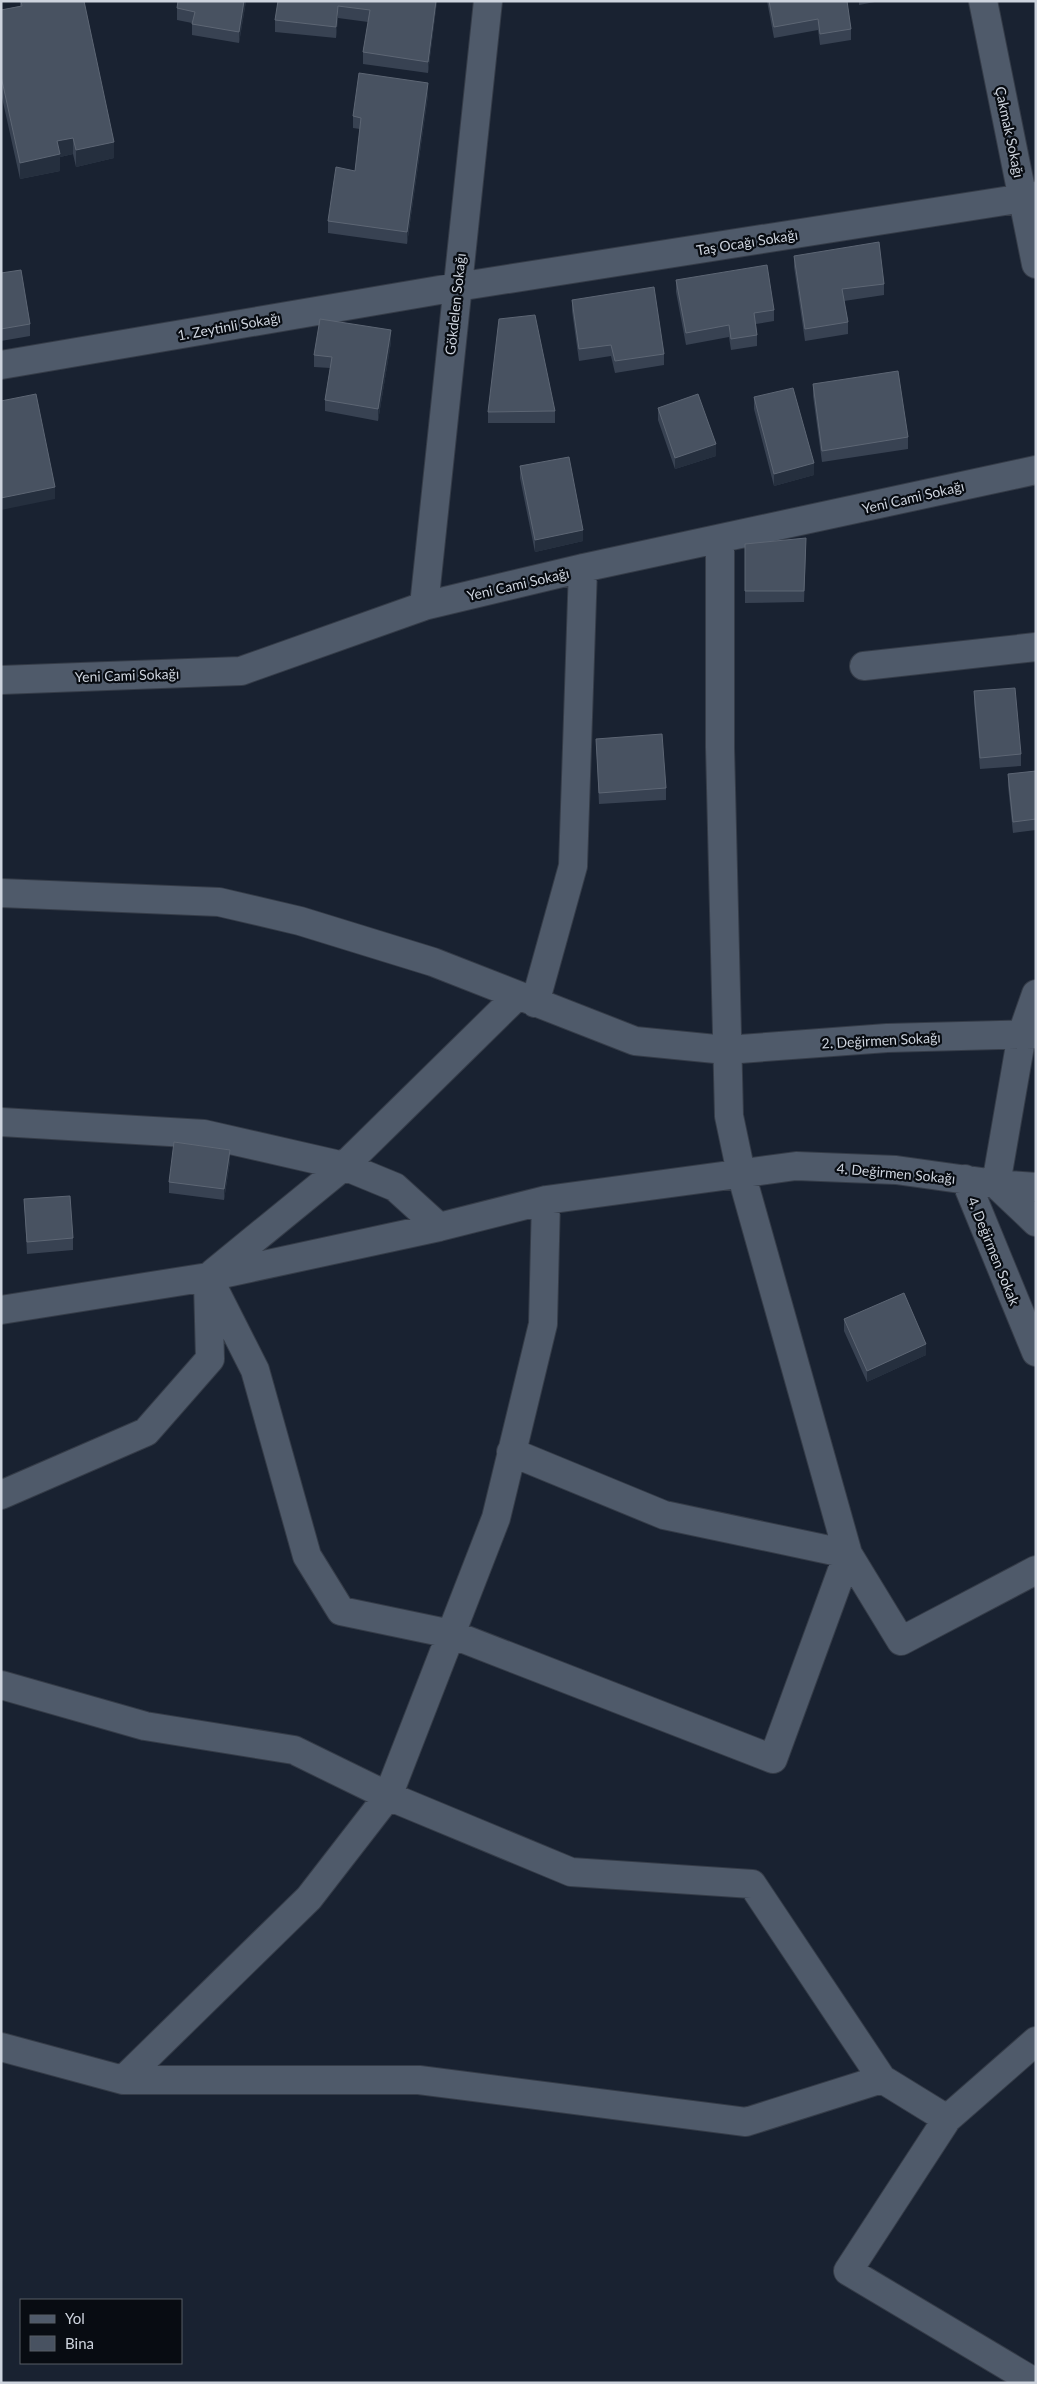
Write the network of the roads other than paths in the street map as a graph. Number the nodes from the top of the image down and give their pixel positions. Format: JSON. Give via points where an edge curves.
{"nodes":[{"id":1,"x":488,"y":1,"type":"edge"},
{"id":2,"x":983,"y":1,"type":"edge"},
{"id":3,"x":1030,"y":197,"type":"edge"},
{"id":4,"x":1036,"y":264,"type":"edge"},
{"id":5,"x":457,"y":287,"type":"junction"},
{"id":6,"x":1,"y":364,"type":"edge"},
{"id":7,"x":1036,"y":470,"type":"edge"},
{"id":8,"x":720,"y":540,"type":"junction"},
{"id":9,"x":583,"y":568,"type":"junction"},
{"id":10,"x":424,"y":606,"type":"junction"},
{"id":11,"x":1036,"y":647,"type":"edge"},
{"id":12,"x":864,"y":666,"type":"dead end"},
{"id":13,"x":1,"y":680,"type":"edge"},
{"id":14,"x":1,"y":893,"type":"edge"},
{"id":15,"x":1036,"y":994,"type":"edge"},
{"id":16,"x":526,"y":999,"type":"junction"},
{"id":17,"x":1029,"y":1034,"type":"edge"},
{"id":18,"x":726,"y":1050,"type":"junction"},
{"id":19,"x":1,"y":1122,"type":"edge"},
{"id":20,"x":344,"y":1166,"type":"junction"},
{"id":21,"x":741,"y":1173,"type":"junction"},
{"id":22,"x":965,"y":1179,"type":"junction"},
{"id":23,"x":996,"y":1184,"type":"junction"},
{"id":24,"x":1036,"y":1187,"type":"edge"},
{"id":25,"x":546,"y":1200,"type":"junction"},
{"id":26,"x":1036,"y":1222,"type":"edge"},
{"id":27,"x":439,"y":1227,"type":"junction"},
{"id":28,"x":208,"y":1277,"type":"junction"},
{"id":29,"x":1,"y":1310,"type":"edge"},
{"id":30,"x":1036,"y":1352,"type":"edge"},
{"id":31,"x":512,"y":1452,"type":"junction"},
{"id":32,"x":1,"y":1495,"type":"edge"},
{"id":33,"x":848,"y":1554,"type":"junction"},
{"id":34,"x":1036,"y":1570,"type":"edge"},
{"id":35,"x":451,"y":1634,"type":"junction"},
{"id":36,"x":1,"y":1685,"type":"edge"},
{"id":37,"x":388,"y":1796,"type":"junction"},
{"id":38,"x":1036,"y":2042,"type":"edge"},
{"id":39,"x":1,"y":2046,"type":"edge"},
{"id":40,"x":882,"y":2079,"type":"junction"},
{"id":41,"x":122,"y":2080,"type":"junction"},
{"id":42,"x":947,"y":2119,"type":"junction"},
{"id":43,"x":1036,"y":2383,"type":"edge"}],
"edges":[{"from":1,"to":5,"type":"street","name":"Gökdelen Sokağı"},
{"from":2,"to":3,"type":"street","name":"Çakmak Sokağı"},
{"from":3,"to":4,"type":"street","name":"Çakmak Sokağı"},
{"from":3,"to":5,"type":"street","name":"Taş Ocağı Sokağı"},
{"from":5,"to":6,"type":"street","name":"1. Zeytinli Sokağı"},
{"from":5,"to":10,"type":"street","name":"Gökdelen Sokağı"},
{"from":7,"to":8,"type":"street","name":"Yeni Cami Sokağı"},
{"from":8,"to":9,"type":"street","name":"Yeni Cami Sokağı"},
{"from":8,"to":18,"type":"street"},
{"from":9,"to":10,"type":"street","name":"Yeni Cami Sokağı"},
{"from":9,"to":16,"type":"street","via":[[573,866]]},
{"from":10,"to":13,"type":"street","name":"Yeni Cami Sokağı","via":[[242,671]]},
{"from":11,"to":12,"type":"street"},
{"from":14,"to":16,"type":"street","name":"2. Değirmen Sokağı","via":[[219,902],[300,921],[423,959]]},
{"from":15,"to":17,"type":"street"},
{"from":16,"to":18,"type":"street","name":"2. Değirmen Sokağı","via":[[635,1041]]},
{"from":16,"to":20,"type":"street"},
{"from":17,"to":18,"type":"street","name":"2. Değirmen Sokağı","via":[[887,1038]]},
{"from":17,"to":23,"type":"street"},
{"from":18,"to":21,"type":"street","via":[[729,1116]]},
{"from":19,"to":20,"type":"street","via":[[204,1134]]},
{"from":20,"to":27,"type":"street","via":[[395,1187]]},
{"from":20,"to":28,"type":"street"},
{"from":21,"to":22,"type":"street","name":"4. Değirmen Sokağı","via":[[796,1166],[896,1170]]},
{"from":21,"to":25,"type":"street","name":"4. Değirmen Sokağı"},
{"from":21,"to":33,"type":"street"},
{"from":22,"to":23,"type":"street","name":"4. Değirmen Sokağı"},
{"from":22,"to":30,"type":"street","name":"4. Değirmen Sokak"},
{"from":23,"to":24,"type":"street","name":"4. Değirmen Sokağı"},
{"from":23,"to":26,"type":"street"},
{"from":25,"to":27,"type":"street","name":"4. Değirmen Sokağı"},
{"from":25,"to":31,"type":"street","via":[[542,1324]]},
{"from":27,"to":28,"type":"street","name":"4. Değirmen Sokağı"},
{"from":28,"to":29,"type":"street","name":"4. Değirmen Sokağı"},
{"from":28,"to":32,"type":"street","via":[[210,1359],[146,1432]]},
{"from":28,"to":35,"type":"street","via":[[255,1370],[307,1556],[341,1611]]},
{"from":31,"to":33,"type":"street","via":[[664,1515]]},
{"from":31,"to":35,"type":"street","via":[[496,1518]]},
{"from":33,"to":34,"type":"street","via":[[901,1641]]},
{"from":33,"to":35,"type":"street","via":[[773,1759]]},
{"from":35,"to":37,"type":"street"},
{"from":36,"to":37,"type":"street","via":[[145,1726],[294,1750]]},
{"from":37,"to":40,"type":"street","via":[[571,1872],[752,1884]]},
{"from":37,"to":41,"type":"street","via":[[309,1898]]},
{"from":38,"to":42,"type":"street"},
{"from":39,"to":41,"type":"street"},
{"from":40,"to":41,"type":"street","via":[[746,2122],[419,2080]]},
{"from":40,"to":42,"type":"street"},
{"from":42,"to":43,"type":"street","via":[[848,2271]]}]}
